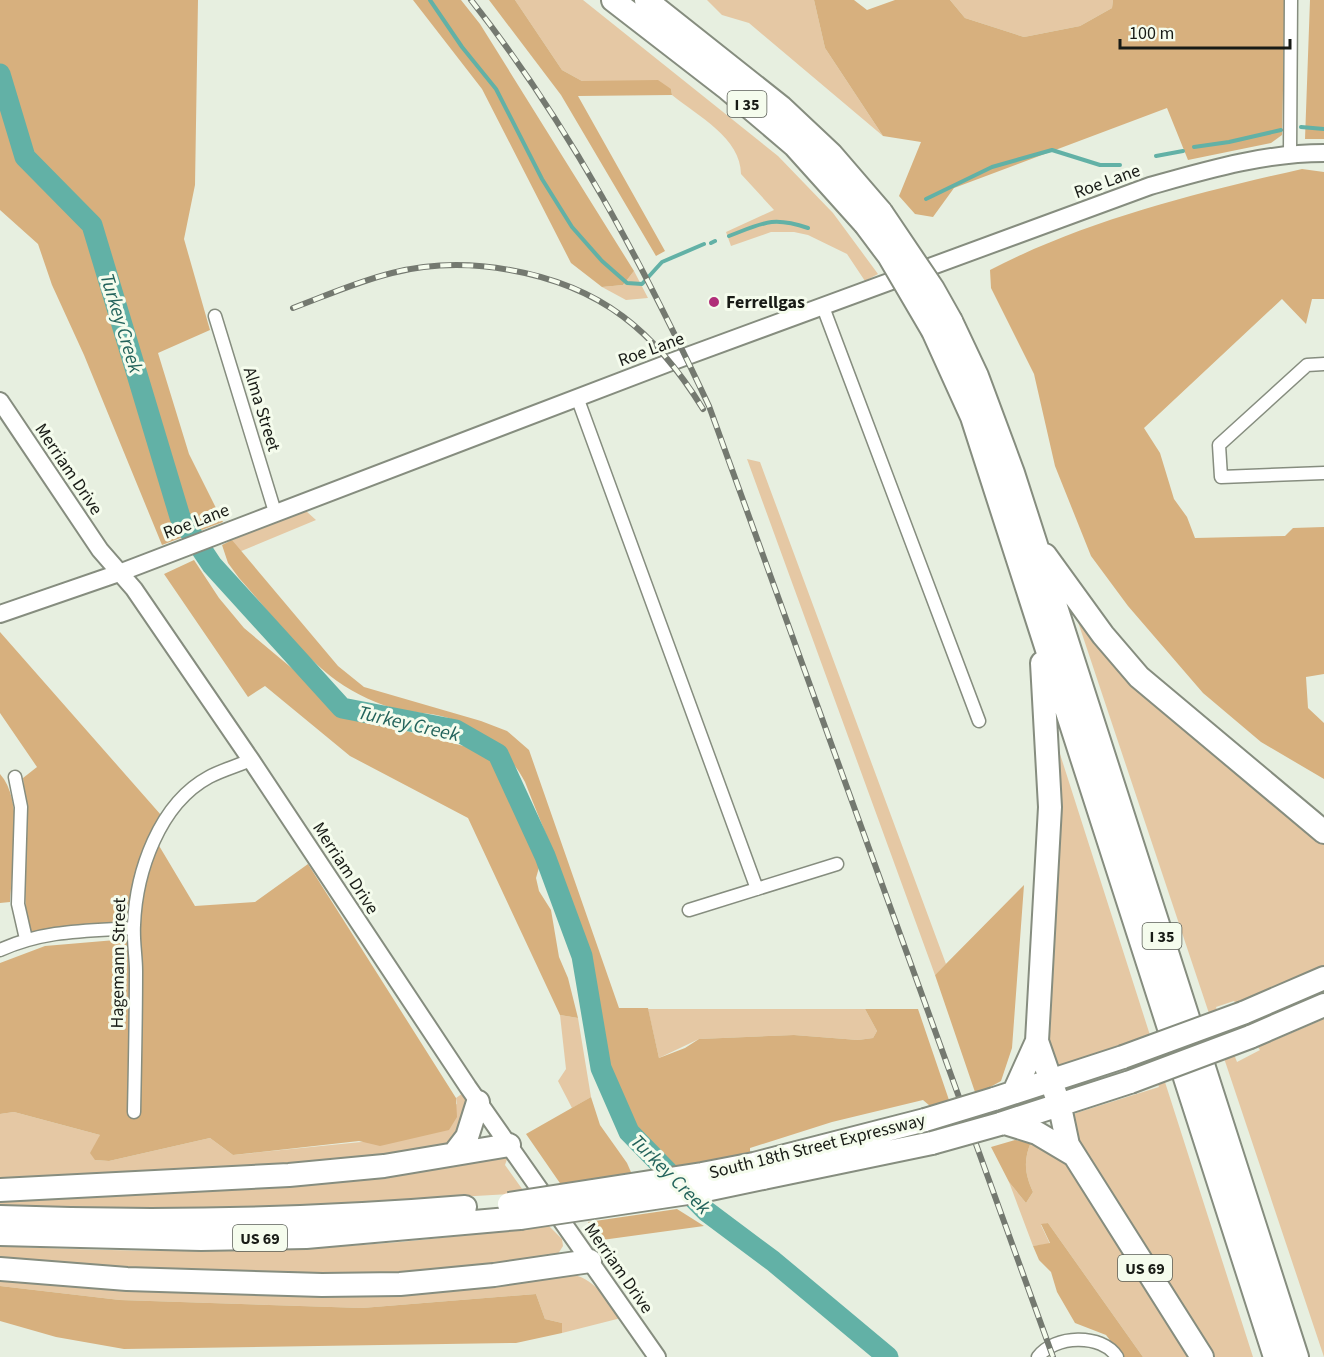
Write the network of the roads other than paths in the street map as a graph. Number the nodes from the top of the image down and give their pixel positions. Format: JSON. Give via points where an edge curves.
{"nodes":[{"id":1,"x":613,"y":0,"type":"edge"},
{"id":2,"x":646,"y":0,"type":"edge"},
{"id":3,"x":1291,"y":0,"type":"edge"},
{"id":4,"x":1290,"y":153,"type":"junction"},
{"id":5,"x":1324,"y":153,"type":"edge"},
{"id":6,"x":873,"y":218,"type":"junction"},
{"id":7,"x":823,"y":306,"type":"junction"},
{"id":8,"x":215,"y":316,"type":"dead end"},
{"id":9,"x":942,"y":326,"type":"junction"},
{"id":10,"x":1324,"y":364,"type":"edge"},
{"id":11,"x":577,"y":397,"type":"junction"},
{"id":12,"x":0,"y":401,"type":"edge"},
{"id":13,"x":1324,"y":473,"type":"edge"},
{"id":14,"x":275,"y":512,"type":"junction"},
{"id":15,"x":1035,"y":542,"type":"junction"},
{"id":16,"x":119,"y":573,"type":"junction"},
{"id":17,"x":0,"y":614,"type":"edge"},
{"id":18,"x":1040,"y":628,"type":"junction"},
{"id":19,"x":979,"y":721,"type":"dead end"},
{"id":20,"x":251,"y":760,"type":"junction"},
{"id":21,"x":15,"y":777,"type":"dead end"},
{"id":22,"x":1324,"y":832,"type":"edge"},
{"id":23,"x":837,"y":864,"type":"dead end"},
{"id":24,"x":757,"y":889,"type":"junction"},
{"id":25,"x":689,"y":910,"type":"dead end"},
{"id":26,"x":133,"y":928,"type":"junction"},
{"id":27,"x":26,"y":939,"type":"junction"},
{"id":28,"x":0,"y":951,"type":"edge"},
{"id":29,"x":1324,"y":978,"type":"edge"},
{"id":30,"x":1324,"y":1005,"type":"edge"},
{"id":31,"x":1037,"y":1041,"type":"junction"},
{"id":32,"x":1049,"y":1081,"type":"junction"},
{"id":33,"x":1004,"y":1096,"type":"junction"},
{"id":34,"x":478,"y":1102,"type":"junction"},
{"id":35,"x":1060,"y":1107,"type":"junction"},
{"id":36,"x":134,"y":1112,"type":"dead end"},
{"id":37,"x":1003,"y":1124,"type":"junction"},
{"id":38,"x":509,"y":1144,"type":"junction"},
{"id":39,"x":454,"y":1154,"type":"junction"},
{"id":40,"x":1074,"y":1155,"type":"junction"},
{"id":41,"x":758,"y":1171,"type":"junction"},
{"id":42,"x":0,"y":1190,"type":"edge"},
{"id":43,"x":514,"y":1211,"type":"junction"},
{"id":44,"x":0,"y":1217,"type":"edge"},
{"id":45,"x":0,"y":1234,"type":"edge"},
{"id":46,"x":590,"y":1261,"type":"junction"},
{"id":47,"x":0,"y":1269,"type":"edge"},
{"id":48,"x":1199,"y":1353,"type":"edge"},
{"id":49,"x":657,"y":1357,"type":"edge"},
{"id":50,"x":1038,"y":1357,"type":"edge"},
{"id":51,"x":1118,"y":1357,"type":"edge"},
{"id":52,"x":1275,"y":1357,"type":"edge"},
{"id":53,"x":1297,"y":1357,"type":"edge"}],
"edges":[{"from":1,"to":6,"type":"highway","number":"I 35","via":[[728,89]]},
{"from":2,"to":6,"type":"highway","number":"I 35","via":[[781,108],[831,154]]},
{"from":3,"to":4,"type":"street"},
{"from":4,"to":5,"type":"street","name":"Roe Lane"},
{"from":4,"to":7,"type":"street","name":"Roe Lane","via":[[1217,167],[1150,186]]},
{"from":6,"to":9,"type":"highway","number":"I 35","bridge":true,"via":[[889,256]]},
{"from":7,"to":11,"type":"street","name":"Roe Lane"},
{"from":7,"to":19,"type":"street"},
{"from":8,"to":14,"type":"street","name":"Alma Street"},
{"from":9,"to":15,"type":"highway","number":"I 35","via":[[996,425]]},
{"from":9,"to":18,"type":"highway","number":"I 35"},
{"from":10,"to":13,"type":"street","via":[[1307,365],[1220,445],[1221,477]]},
{"from":11,"to":14,"type":"street","name":"Roe Lane"},
{"from":11,"to":24,"type":"street"},
{"from":12,"to":16,"type":"street","name":"Merriam Drive"},
{"from":14,"to":16,"type":"street","name":"Roe Lane"},
{"from":15,"to":22,"type":"highway","via":[[1139,677]]},
{"from":15,"to":53,"type":"highway","number":"I 35"},
{"from":16,"to":17,"type":"street","name":"Roe Lane"},
{"from":16,"to":20,"type":"street","name":"Merriam Drive"},
{"from":18,"to":31,"type":"highway","via":[[1050,807]]},
{"from":18,"to":52,"type":"highway","number":"I 35"},
{"from":20,"to":26,"type":"street","name":"Hagemann Street","via":[[208,778],[180,802],[160,828],[145,860]]},
{"from":20,"to":34,"type":"street","name":"Merriam Drive"},
{"from":21,"to":27,"type":"street","via":[[21,807],[18,904]]},
{"from":23,"to":24,"type":"street"},
{"from":24,"to":25,"type":"street"},
{"from":26,"to":27,"type":"street"},
{"from":26,"to":36,"type":"street","name":"Hagemann Street"},
{"from":27,"to":28,"type":"street"},
{"from":29,"to":32,"type":"highway","name":"South 18th Street Expressway","number":"US 69","bridge":true,"via":[[1243,1013]]},
{"from":30,"to":35,"type":"highway","name":"South 18th Street Expressway","bridge":true,"via":[[1250,1037]]},
{"from":31,"to":32,"type":"highway"},
{"from":31,"to":33,"type":"highway"},
{"from":32,"to":33,"type":"highway","name":"South 18th Street Expressway","number":"US 69"},
{"from":32,"to":35,"type":"highway"},
{"from":33,"to":41,"type":"highway","name":"South 18th Street Expressway","number":"US 69","bridge":true},
{"from":34,"to":38,"type":"street","name":"Merriam Drive"},
{"from":34,"to":39,"type":"highway","via":[[467,1137]]},
{"from":35,"to":37,"type":"highway","name":"South 18th Street Expressway"},
{"from":35,"to":40,"type":"highway","via":[[1065,1138]]},
{"from":37,"to":40,"type":"highway","number":"US 69","via":[[1037,1133]]},
{"from":37,"to":41,"type":"highway","name":"South 18th Street Expressway","number":"US 69","bridge":true,"via":[[932,1143]]},
{"from":38,"to":39,"type":"highway"},
{"from":38,"to":46,"type":"street","name":"Merriam Drive"},
{"from":39,"to":42,"type":"highway","via":[[384,1166],[289,1175]]},
{"from":40,"to":48,"type":"highway","number":"US 69"},
{"from":41,"to":43,"type":"highway","name":"South 18th Street Expressway","number":"US 69","bridge":true,"via":[[702,1174]]},
{"from":43,"to":44,"type":"highway","name":"South 18th Street Expressway","number":"US 69","via":[[257,1220]]},
{"from":43,"to":45,"type":"highway","name":"South 18th Street Expressway","number":"US 69","via":[[306,1237],[201,1239]]},
{"from":46,"to":47,"type":"highway","via":[[400,1284],[127,1279]]},
{"from":46,"to":49,"type":"street","name":"Merriam Drive"},
{"from":50,"to":51,"type":"street","via":[[1046,1349],[1081,1339],[1114,1351]]}]}
